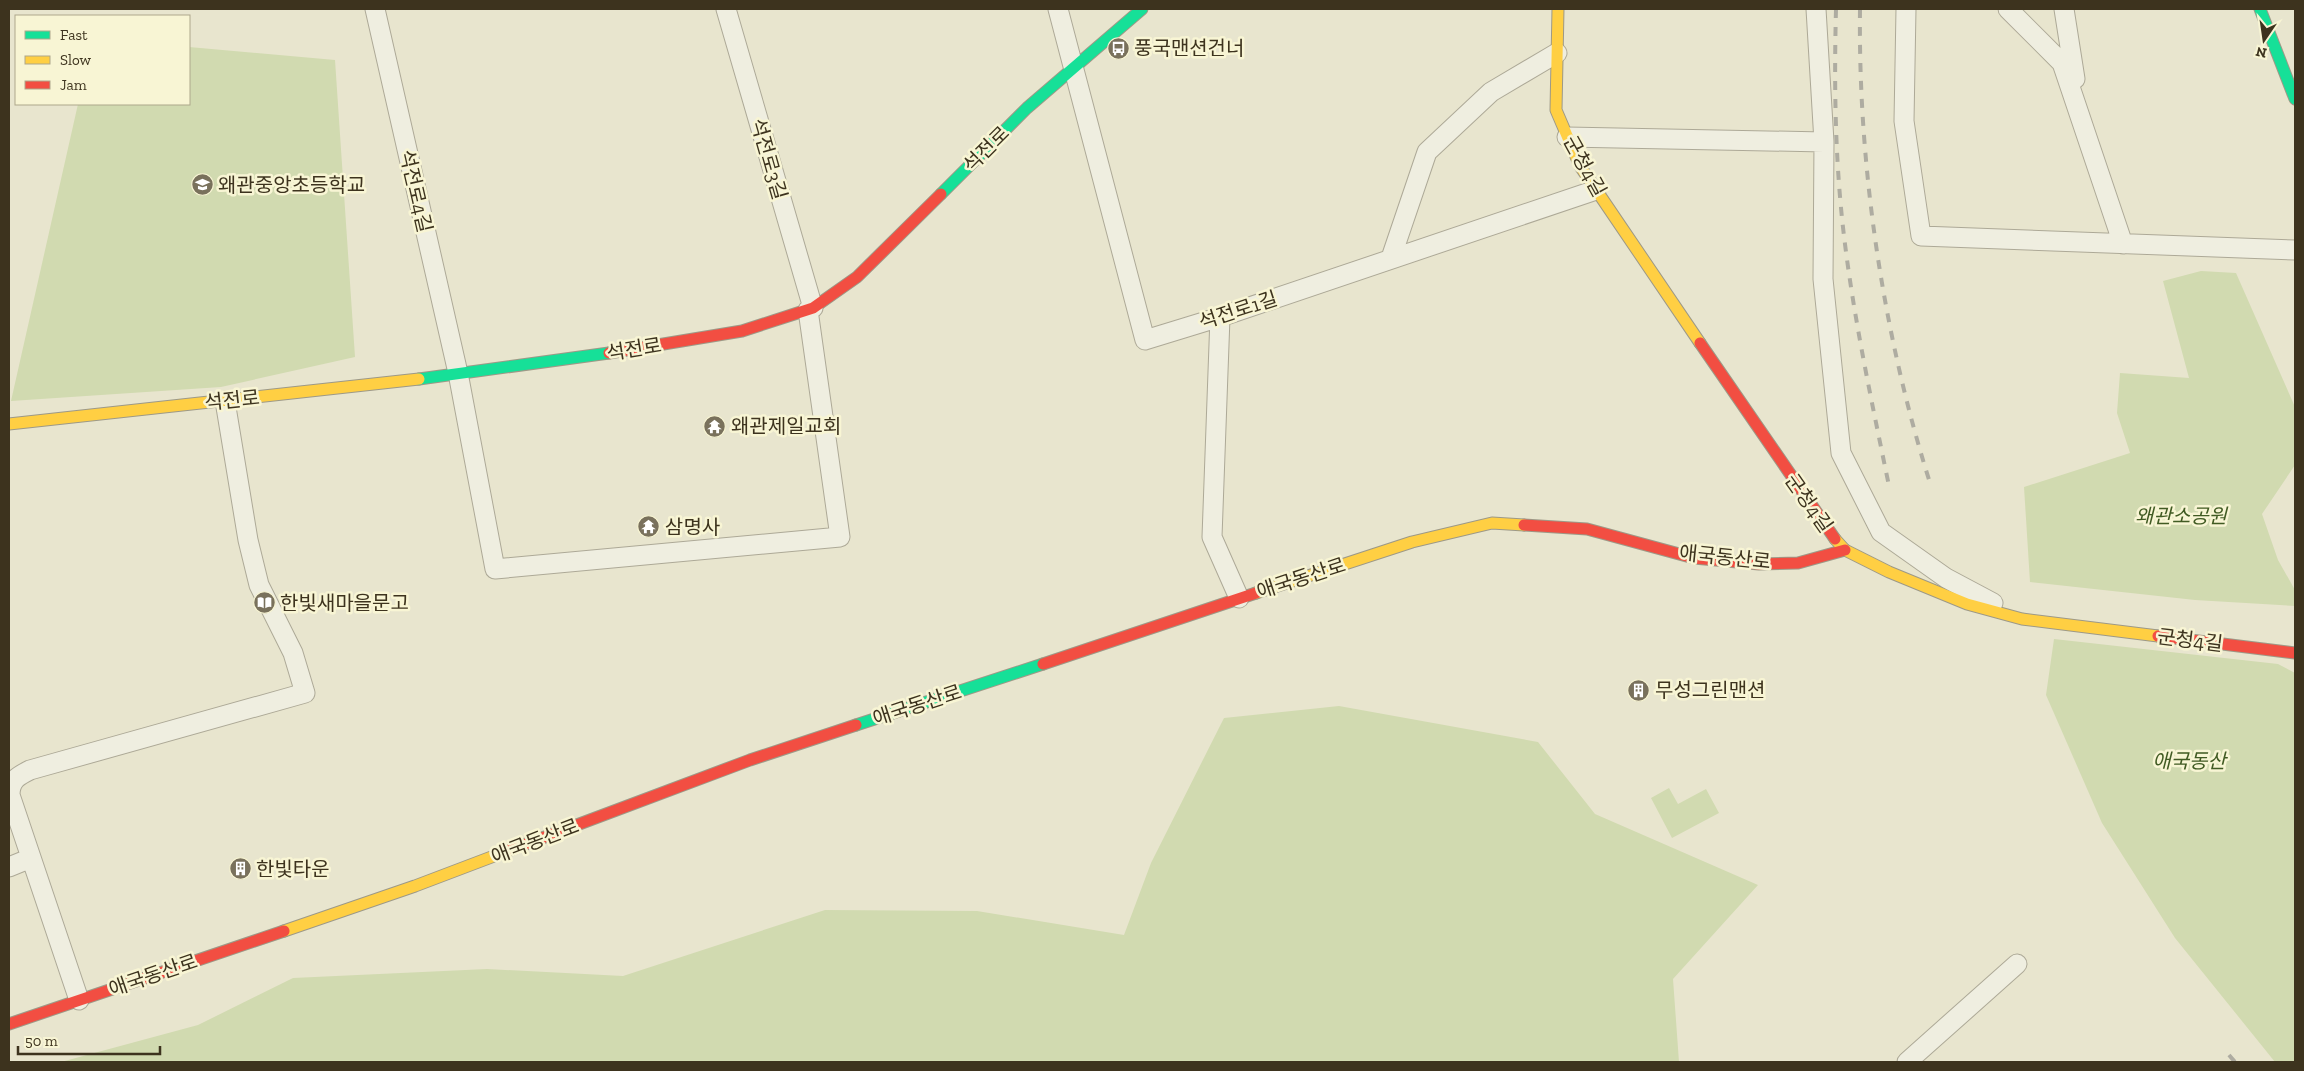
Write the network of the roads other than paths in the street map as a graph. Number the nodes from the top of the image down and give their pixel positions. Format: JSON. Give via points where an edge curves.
{"nodes":[{"id":1,"x":375,"y":9,"type":"edge"},
{"id":2,"x":726,"y":9,"type":"edge"},
{"id":3,"x":1058,"y":9,"type":"edge"},
{"id":4,"x":1142,"y":9,"type":"edge"},
{"id":5,"x":1558,"y":9,"type":"edge"},
{"id":6,"x":1816,"y":9,"type":"edge"},
{"id":7,"x":1906,"y":9,"type":"edge"},
{"id":8,"x":2008,"y":9,"type":"edge"},
{"id":9,"x":2064,"y":9,"type":"edge"},
{"id":10,"x":2260,"y":9,"type":"edge"},
{"id":11,"x":1557,"y":52,"type":"junction"},
{"id":12,"x":1074,"y":68,"type":"junction"},
{"id":13,"x":2295,"y":99,"type":"edge"},
{"id":14,"x":2081,"y":119,"type":"junction"},
{"id":15,"x":1567,"y":137,"type":"junction"},
{"id":16,"x":1824,"y":142,"type":"junction"},
{"id":17,"x":1596,"y":190,"type":"junction"},
{"id":18,"x":2123,"y":244,"type":"junction"},
{"id":19,"x":2295,"y":250,"type":"edge"},
{"id":20,"x":1391,"y":258,"type":"junction"},
{"id":21,"x":810,"y":309,"type":"junction"},
{"id":22,"x":1220,"y":317,"type":"junction"},
{"id":23,"x":458,"y":373,"type":"junction"},
{"id":24,"x":226,"y":401,"type":"junction"},
{"id":25,"x":9,"y":424,"type":"edge"},
{"id":26,"x":1845,"y":550,"type":"junction"},
{"id":27,"x":1239,"y":598,"type":"junction"},
{"id":28,"x":2022,"y":619,"type":"junction"},
{"id":29,"x":2295,"y":653,"type":"edge"},
{"id":30,"x":31,"y":858,"type":"junction"},
{"id":31,"x":9,"y":867,"type":"edge"},
{"id":32,"x":2017,"y":964,"type":"dead end"},
{"id":33,"x":79,"y":1000,"type":"junction"},
{"id":34,"x":9,"y":1024,"type":"edge"},
{"id":35,"x":1907,"y":1062,"type":"edge"}],
"edges":[{"from":1,"to":23,"type":"street","name":"석전로4길"},
{"from":2,"to":21,"type":"street","name":"석전로3길"},
{"from":3,"to":12,"type":"street"},
{"from":4,"to":12,"type":"street","name":"석전로"},
{"from":5,"to":11,"type":"street","name":"군청4길"},
{"from":6,"to":16,"type":"street"},
{"from":7,"to":18,"type":"street","via":[[1904,121],[1921,236]]},
{"from":8,"to":14,"type":"street","via":[[2062,64]]},
{"from":9,"to":14,"type":"street"},
{"from":10,"to":13,"type":"street"},
{"from":11,"to":15,"type":"street","name":"군청4길","via":[[1556,110]]},
{"from":11,"to":20,"type":"street","via":[[1491,92],[1427,152]]},
{"from":12,"to":21,"type":"street","name":"석전로","via":[[1027,108],[857,276]]},
{"from":12,"to":22,"type":"street","name":"석전로1길","via":[[1145,340]]},
{"from":14,"to":18,"type":"street"},
{"from":15,"to":16,"type":"street"},
{"from":15,"to":17,"type":"street","name":"군청4길","via":[[1580,166]]},
{"from":16,"to":28,"type":"street","via":[[1823,279],[1841,453],[1881,532],[1946,578]]},
{"from":17,"to":20,"type":"street","name":"석전로1길"},
{"from":17,"to":26,"type":"street","name":"군청4길","via":[[1824,526]]},
{"from":18,"to":19,"type":"street"},
{"from":20,"to":22,"type":"street","name":"석전로1길"},
{"from":21,"to":23,"type":"street","name":"석전로","via":[[742,331]]},
{"from":21,"to":23,"type":"street","name":"석전로4길","via":[[840,537],[495,569]]},
{"from":22,"to":27,"type":"street","via":[[1212,537]]},
{"from":23,"to":24,"type":"street","name":"석전로"},
{"from":24,"to":25,"type":"street","name":"석전로"},
{"from":24,"to":30,"type":"street","via":[[248,540],[260,585],[293,653],[306,693],[30,770],[14,779],[10,795]]},
{"from":26,"to":27,"type":"street","name":"애국동산로","via":[[1798,563],[1759,564],[1694,558],[1587,529],[1492,523],[1412,542]]},
{"from":26,"to":28,"type":"street","name":"군청4길","via":[[1888,572],[1966,604]]},
{"from":27,"to":33,"type":"street","name":"애국동산로","via":[[750,760],[415,886]]},
{"from":28,"to":29,"type":"street","name":"군청4길"},
{"from":30,"to":31,"type":"street"},
{"from":30,"to":33,"type":"street"},
{"from":32,"to":35,"type":"street"},
{"from":33,"to":34,"type":"street","name":"애국동산로"}]}
